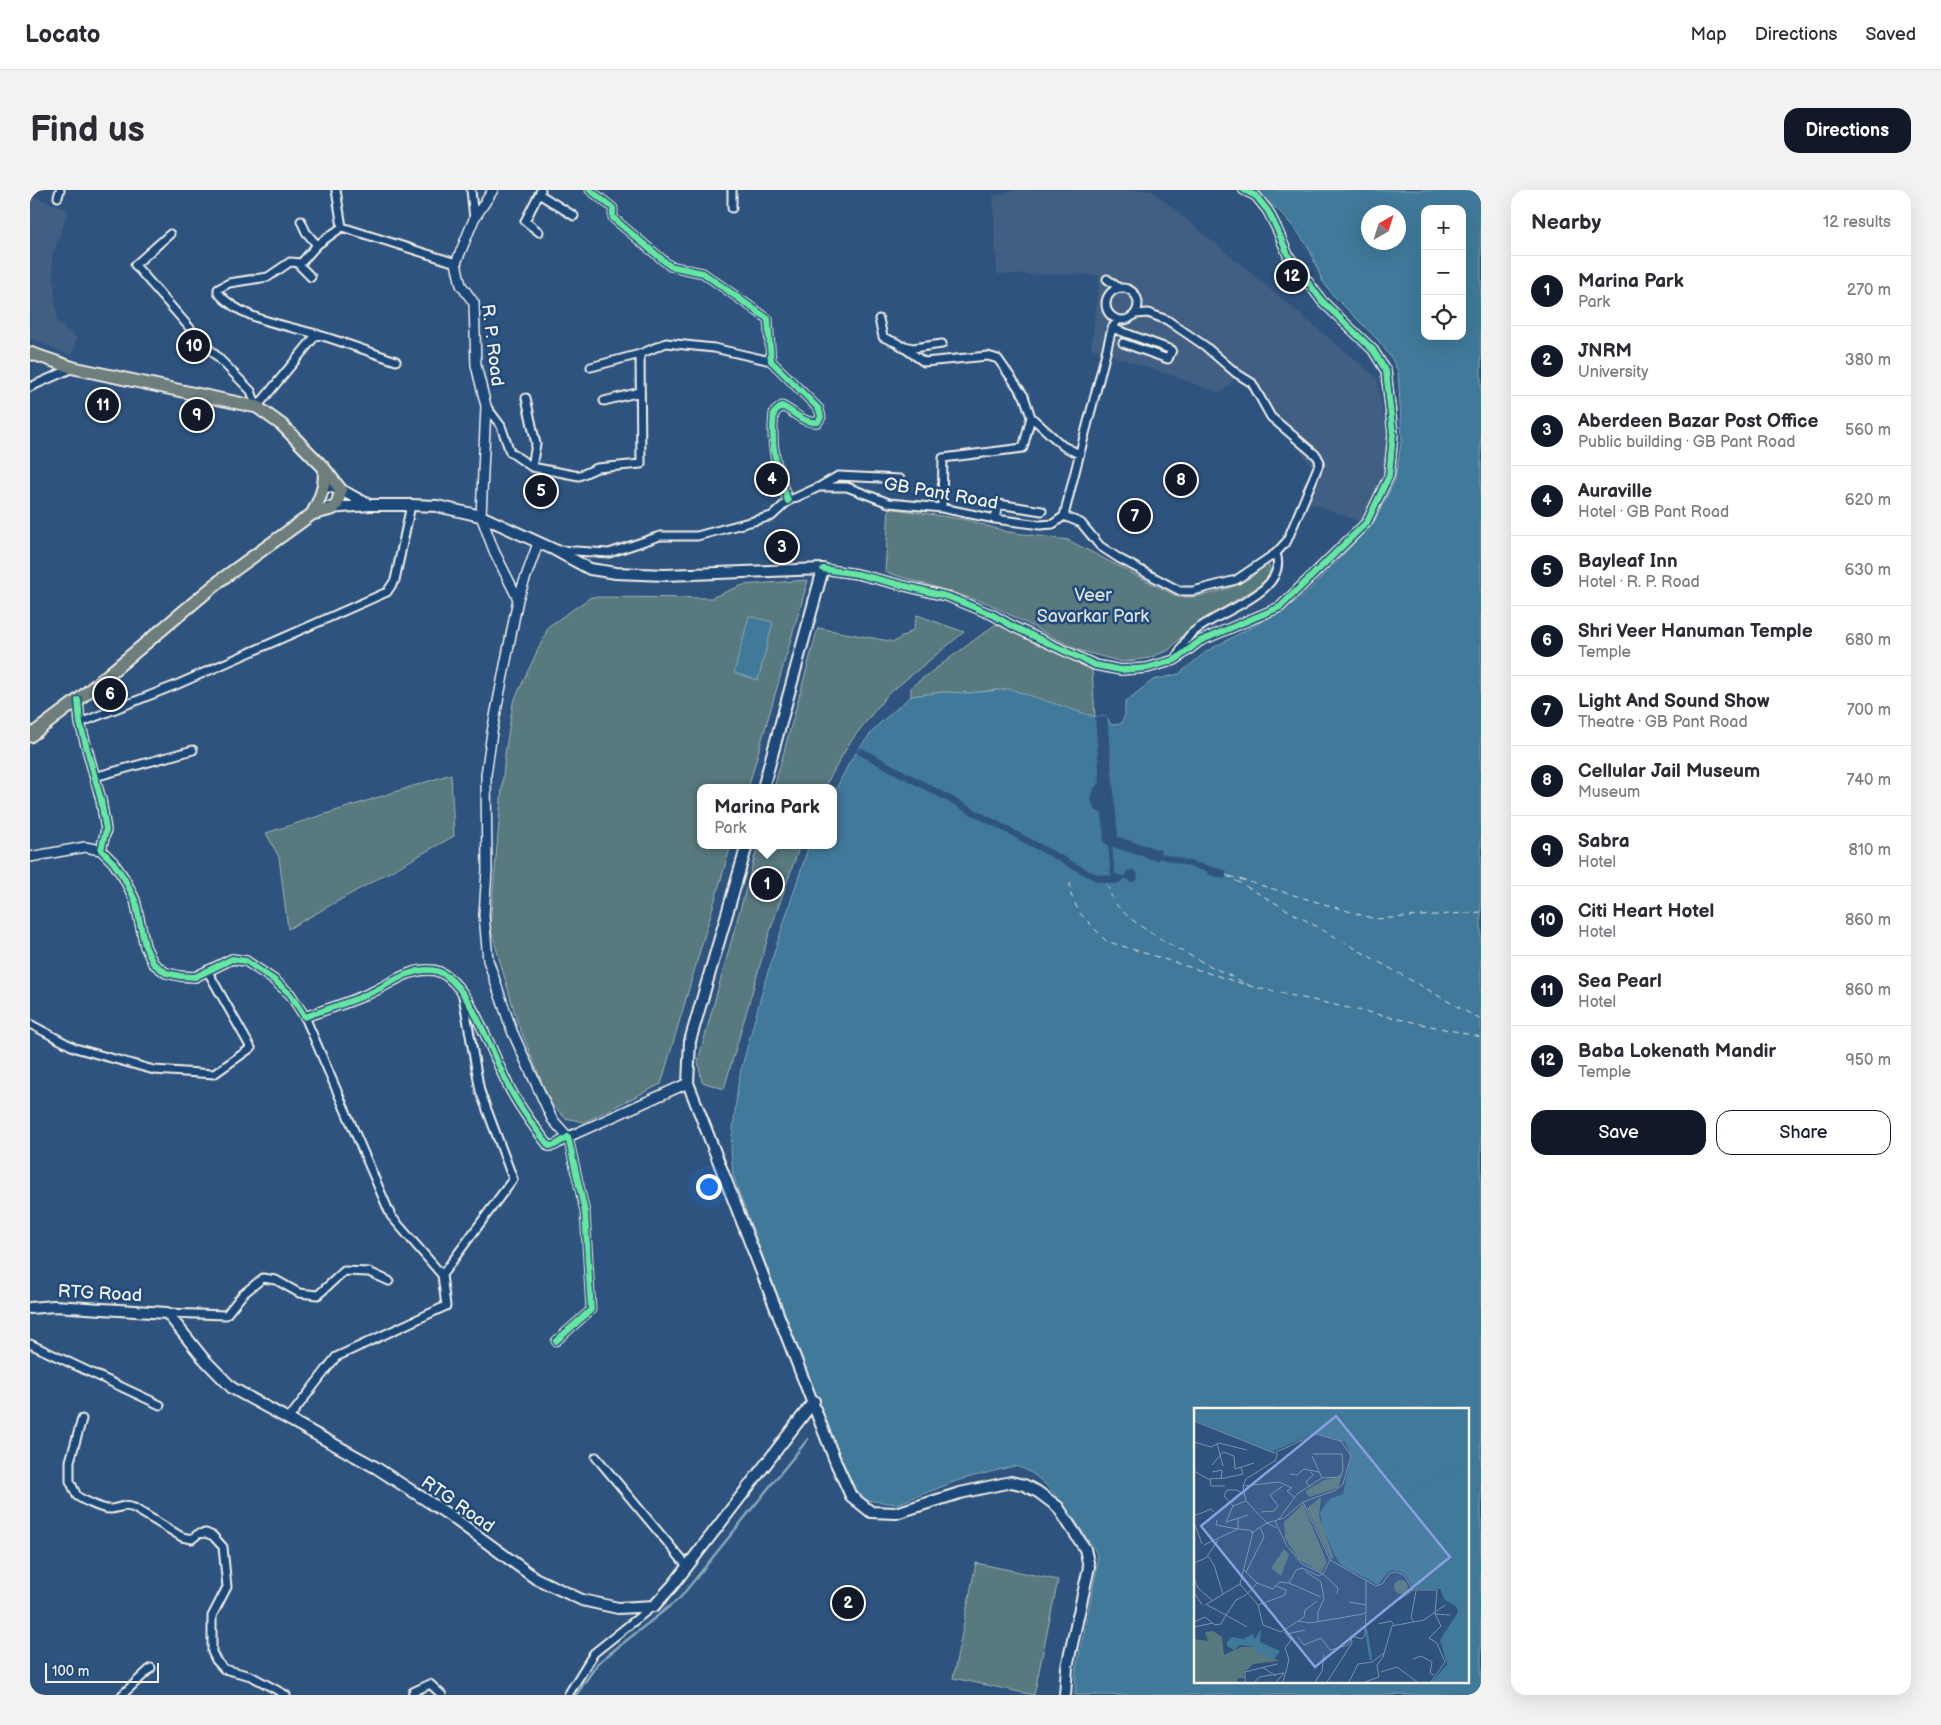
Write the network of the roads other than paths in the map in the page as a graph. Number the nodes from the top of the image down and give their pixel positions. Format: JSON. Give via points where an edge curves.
{"nodes":[{"id":1,"x":336,"y":190,"type":"edge"},
{"id":2,"x":471,"y":190,"type":"edge"},
{"id":3,"x":492,"y":190,"type":"edge"},
{"id":4,"x":590,"y":190,"type":"edge"},
{"id":5,"x":732,"y":190,"type":"edge"},
{"id":6,"x":1244,"y":190,"type":"edge"},
{"id":7,"x":540,"y":192,"type":"edge"},
{"id":8,"x":598,"y":193,"type":"edge"},
{"id":9,"x":732,"y":208,"type":"dead end"},
{"id":10,"x":574,"y":216,"type":"dead end"},
{"id":11,"x":474,"y":219,"type":"junction"},
{"id":12,"x":301,"y":221,"type":"dead end"},
{"id":13,"x":342,"y":227,"type":"junction"},
{"id":14,"x":539,"y":232,"type":"dead end"},
{"id":15,"x":170,"y":234,"type":"dead end"},
{"id":16,"x":318,"y":245,"type":"junction"},
{"id":17,"x":300,"y":263,"type":"junction"},
{"id":18,"x":456,"y":263,"type":"junction"},
{"id":19,"x":311,"y":277,"type":"dead end"},
{"id":20,"x":1107,"y":280,"type":"dead end"},
{"id":21,"x":1119,"y":288,"type":"junction"},
{"id":22,"x":1136,"y":314,"type":"junction"},
{"id":23,"x":879,"y":319,"type":"dead end"},
{"id":24,"x":1118,"y":320,"type":"junction"},
{"id":25,"x":1112,"y":328,"type":"junction"},
{"id":26,"x":317,"y":334,"type":"junction"},
{"id":27,"x":897,"y":343,"type":"junction"},
{"id":28,"x":1123,"y":343,"type":"dead end"},
{"id":29,"x":942,"y":344,"type":"dead end"},
{"id":30,"x":30,"y":353,"type":"edge"},
{"id":31,"x":640,"y":354,"type":"junction"},
{"id":32,"x":396,"y":361,"type":"dead end"},
{"id":33,"x":771,"y":362,"type":"junction"},
{"id":34,"x":591,"y":367,"type":"dead end"},
{"id":35,"x":74,"y":368,"type":"junction"},
{"id":36,"x":30,"y":387,"type":"edge"},
{"id":37,"x":640,"y":392,"type":"junction"},
{"id":38,"x":526,"y":398,"type":"dead end"},
{"id":39,"x":604,"y":401,"type":"dead end"},
{"id":40,"x":486,"y":406,"type":"junction"},
{"id":41,"x":257,"y":407,"type":"junction"},
{"id":42,"x":1031,"y":417,"type":"junction"},
{"id":43,"x":1079,"y":454,"type":"junction"},
{"id":44,"x":532,"y":467,"type":"junction"},
{"id":45,"x":324,"y":468,"type":"junction"},
{"id":46,"x":900,"y":479,"type":"dead end"},
{"id":47,"x":819,"y":487,"type":"junction"},
{"id":48,"x":341,"y":490,"type":"junction"},
{"id":49,"x":321,"y":495,"type":"junction"},
{"id":50,"x":788,"y":501,"type":"junction"},
{"id":51,"x":370,"y":505,"type":"junction"},
{"id":52,"x":411,"y":505,"type":"junction"},
{"id":53,"x":332,"y":508,"type":"junction"},
{"id":54,"x":942,"y":508,"type":"junction"},
{"id":55,"x":1042,"y":511,"type":"dead end"},
{"id":56,"x":312,"y":514,"type":"junction"},
{"id":57,"x":481,"y":516,"type":"junction"},
{"id":58,"x":1064,"y":516,"type":"junction"},
{"id":59,"x":995,"y":519,"type":"junction"},
{"id":60,"x":538,"y":543,"type":"junction"},
{"id":61,"x":555,"y":550,"type":"junction"},
{"id":62,"x":1276,"y":553,"type":"junction"},
{"id":63,"x":823,"y":569,"type":"junction"},
{"id":64,"x":518,"y":599,"type":"junction"},
{"id":65,"x":1175,"y":660,"type":"junction"},
{"id":66,"x":78,"y":700,"type":"junction"},
{"id":67,"x":80,"y":723,"type":"junction"},
{"id":68,"x":30,"y":736,"type":"edge"},
{"id":69,"x":193,"y":750,"type":"dead end"},
{"id":70,"x":94,"y":777,"type":"junction"},
{"id":71,"x":764,"y":784,"type":"edge"},
{"id":72,"x":746,"y":849,"type":"edge"},
{"id":73,"x":101,"y":850,"type":"junction"},
{"id":74,"x":30,"y":857,"type":"edge"},
{"id":75,"x":207,"y":970,"type":"junction"},
{"id":76,"x":462,"y":991,"type":"junction"},
{"id":77,"x":305,"y":1017,"type":"junction"},
{"id":78,"x":30,"y":1024,"type":"edge"},
{"id":79,"x":688,"y":1083,"type":"junction"},
{"id":80,"x":568,"y":1137,"type":"junction"},
{"id":81,"x":442,"y":1275,"type":"junction"},
{"id":82,"x":389,"y":1282,"type":"dead end"},
{"id":83,"x":30,"y":1308,"type":"edge"},
{"id":84,"x":167,"y":1313,"type":"junction"},
{"id":85,"x":556,"y":1341,"type":"dead end"},
{"id":86,"x":30,"y":1344,"type":"edge"},
{"id":87,"x":814,"y":1401,"type":"junction"},
{"id":88,"x":160,"y":1405,"type":"dead end"},
{"id":89,"x":289,"y":1418,"type":"junction"},
{"id":90,"x":82,"y":1419,"type":"dead end"},
{"id":91,"x":596,"y":1457,"type":"dead end"},
{"id":92,"x":687,"y":1566,"type":"junction"},
{"id":93,"x":654,"y":1606,"type":"junction"},
{"id":94,"x":151,"y":1668,"type":"dead end"},
{"id":95,"x":122,"y":1695,"type":"edge"},
{"id":96,"x":286,"y":1695,"type":"edge"},
{"id":97,"x":412,"y":1695,"type":"edge"},
{"id":98,"x":442,"y":1695,"type":"edge"},
{"id":99,"x":568,"y":1695,"type":"edge"},
{"id":100,"x":1065,"y":1695,"type":"edge"}],
"edges":[{"from":1,"to":13,"type":"street"},
{"from":2,"to":11,"type":"street"},
{"from":3,"to":11,"type":"street"},
{"from":4,"to":8,"type":"street"},
{"from":5,"to":9,"type":"street"},
{"from":6,"to":65,"type":"street","via":[[1256,196],[1268,211],[1288,255],[1322,301],[1374,350],[1386,371],[1393,434],[1389,476],[1367,522],[1280,607],[1200,641]]},
{"from":7,"to":10,"type":"street"},
{"from":7,"to":14,"type":"street","via":[[525,221]]},
{"from":8,"to":33,"type":"street","via":[[612,208],[613,218],[670,266],[703,273],[768,319]]},
{"from":11,"to":18,"type":"street"},
{"from":12,"to":16,"type":"street"},
{"from":13,"to":16,"type":"street"},
{"from":13,"to":18,"type":"street"},
{"from":15,"to":41,"type":"street","via":[[135,265],[196,335],[251,391]]},
{"from":16,"to":17,"type":"street"},
{"from":17,"to":19,"type":"street"},
{"from":17,"to":26,"type":"street","via":[[290,262],[268,276],[229,284],[218,289],[218,293],[227,303],[248,315]]},
{"from":18,"to":40,"type":"street","name":"R. P. Road","via":[[462,285],[474,303],[476,366]]},
{"from":20,"to":21,"type":"street"},
{"from":21,"to":22,"type":"street","via":[[1134,293],[1139,303]]},
{"from":21,"to":24,"type":"street","via":[[1110,293],[1106,304],[1109,314]]},
{"from":22,"to":24,"type":"street","via":[[1128,320]]},
{"from":22,"to":62,"type":"street","via":[[1148,313],[1167,320],[1205,346],[1252,383],[1271,418],[1317,456],[1320,462],[1287,541]]},
{"from":23,"to":27,"type":"street","via":[[882,337]]},
{"from":24,"to":25,"type":"street"},
{"from":25,"to":28,"type":"street","via":[[1172,350],[1168,359]]},
{"from":25,"to":43,"type":"street"},
{"from":26,"to":32,"type":"street"},
{"from":26,"to":41,"type":"street"},
{"from":27,"to":29,"type":"street","via":[[913,348]]},
{"from":27,"to":42,"type":"street","via":[[924,362],[988,356],[998,358],[1024,396]]},
{"from":30,"to":35,"type":"main road"},
{"from":31,"to":33,"type":"street","via":[[666,343],[714,348]]},
{"from":31,"to":34,"type":"street"},
{"from":31,"to":37,"type":"street"},
{"from":33,"to":50,"type":"street","via":[[819,409],[821,417],[818,422],[811,423],[782,406],[774,413],[775,461]]},
{"from":35,"to":36,"type":"street"},
{"from":35,"to":41,"type":"main road"},
{"from":37,"to":39,"type":"street"},
{"from":37,"to":44,"type":"street","via":[[640,464],[597,468],[579,476]]},
{"from":38,"to":44,"type":"street","via":[[536,444]]},
{"from":40,"to":44,"type":"street","via":[[501,426],[510,452]]},
{"from":40,"to":57,"type":"street","name":"R. P. Road"},
{"from":41,"to":45,"type":"main road","via":[[282,425]]},
{"from":42,"to":43,"type":"street","via":[[1063,446]]},
{"from":42,"to":54,"type":"street","via":[[1023,448],[943,458]]},
{"from":43,"to":58,"type":"street"},
{"from":45,"to":48,"type":"main road"},
{"from":45,"to":49,"type":"main road"},
{"from":46,"to":47,"type":"street","via":[[838,476]]},
{"from":47,"to":50,"type":"street","name":"GB Pant Road"},
{"from":47,"to":54,"type":"street","name":"GB Pant Road","via":[[847,487],[890,503]]},
{"from":48,"to":49,"type":"main road","via":[[327,486]]},
{"from":48,"to":51,"type":"main road"},
{"from":48,"to":53,"type":"main road","via":[[337,504]]},
{"from":49,"to":53,"type":"main road","via":[[326,507]]},
{"from":49,"to":56,"type":"main road"},
{"from":50,"to":61,"type":"street","name":"GB Pant Road","via":[[772,516],[697,536],[660,536],[609,552]]},
{"from":51,"to":52,"type":"main road"},
{"from":51,"to":53,"type":"main road"},
{"from":52,"to":57,"type":"main road","via":[[437,506]]},
{"from":52,"to":67,"type":"street","via":[[395,580],[387,592],[176,685]]},
{"from":53,"to":56,"type":"main road"},
{"from":54,"to":59,"type":"street","name":"GB Pant Road"},
{"from":55,"to":59,"type":"street","via":[[998,504]]},
{"from":56,"to":66,"type":"main road","via":[[222,579]]},
{"from":57,"to":60,"type":"main road"},
{"from":57,"to":64,"type":"street","via":[[494,552]]},
{"from":58,"to":59,"type":"street","name":"GB Pant Road","via":[[1053,524],[1040,525]]},
{"from":58,"to":62,"type":"street","via":[[1081,523],[1100,546],[1180,591],[1193,591],[1236,580]]},
{"from":60,"to":61,"type":"main road"},
{"from":60,"to":64,"type":"street"},
{"from":61,"to":63,"type":"main road","via":[[590,569],[616,573],[665,575]]},
{"from":62,"to":65,"type":"street","via":[[1275,574],[1264,590],[1190,635]]},
{"from":63,"to":65,"type":"street","via":[[949,597],[1095,665],[1121,670],[1147,668]]},
{"from":63,"to":71,"type":"main road"},
{"from":64,"to":80,"type":"street","via":[[486,775],[484,915],[488,960],[512,1031],[552,1119]]},
{"from":66,"to":67,"type":"street"},
{"from":66,"to":68,"type":"main road"},
{"from":67,"to":70,"type":"street"},
{"from":69,"to":70,"type":"street"},
{"from":70,"to":73,"type":"street","via":[[106,830]]},
{"from":72,"to":79,"type":"main road","via":[[690,1041]]},
{"from":73,"to":74,"type":"street","via":[[85,847]]},
{"from":73,"to":75,"type":"street","via":[[124,878],[135,900],[145,946],[153,962],[166,973],[180,976],[196,977]]},
{"from":75,"to":77,"type":"street","via":[[232,959],[246,962],[290,994]]},
{"from":75,"to":78,"type":"street","via":[[251,1048],[214,1074],[146,1068],[75,1048]]},
{"from":76,"to":77,"type":"street","via":[[442,972],[430,970],[388,983]]},
{"from":76,"to":80,"type":"street","via":[[508,1086],[536,1131],[549,1146]]},
{"from":76,"to":81,"type":"street","via":[[480,1091],[513,1179]]},
{"from":77,"to":81,"type":"street","via":[[391,1216]]},
{"from":79,"to":80,"type":"street"},
{"from":79,"to":87,"type":"main road"},
{"from":80,"to":85,"type":"street","via":[[585,1212],[591,1310]]},
{"from":81,"to":89,"type":"street","via":[[446,1306],[336,1357]]},
{"from":82,"to":84,"type":"street","via":[[369,1272],[344,1271],[318,1295],[299,1292],[276,1280],[263,1278],[243,1294],[226,1315]]},
{"from":83,"to":84,"type":"main road","name":"RTG Road","via":[[54,1306]]},
{"from":84,"to":89,"type":"main road","name":"RTG Road","via":[[232,1388]]},
{"from":86,"to":88,"type":"street"},
{"from":87,"to":92,"type":"main road"},
{"from":87,"to":100,"type":"main road","via":[[851,1496],[872,1512],[896,1513],[960,1493],[1011,1482],[1038,1492],[1058,1507],[1085,1549],[1089,1567],[1067,1666]]},
{"from":89,"to":93,"type":"main road","name":"RTG Road","via":[[452,1517],[534,1578],[582,1600],[618,1608]]},
{"from":90,"to":96,"type":"street","via":[[70,1461],[70,1481],[76,1496],[104,1508],[125,1505],[134,1508],[182,1537],[192,1539],[206,1533],[219,1541],[223,1547],[227,1587],[212,1616],[212,1652],[224,1669],[251,1676]]},
{"from":91,"to":92,"type":"street"},
{"from":92,"to":93,"type":"main road"},
{"from":93,"to":99,"type":"street","via":[[594,1653]]},
{"from":94,"to":95,"type":"street"},
{"from":97,"to":98,"type":"street","via":[[430,1684]]}]}
